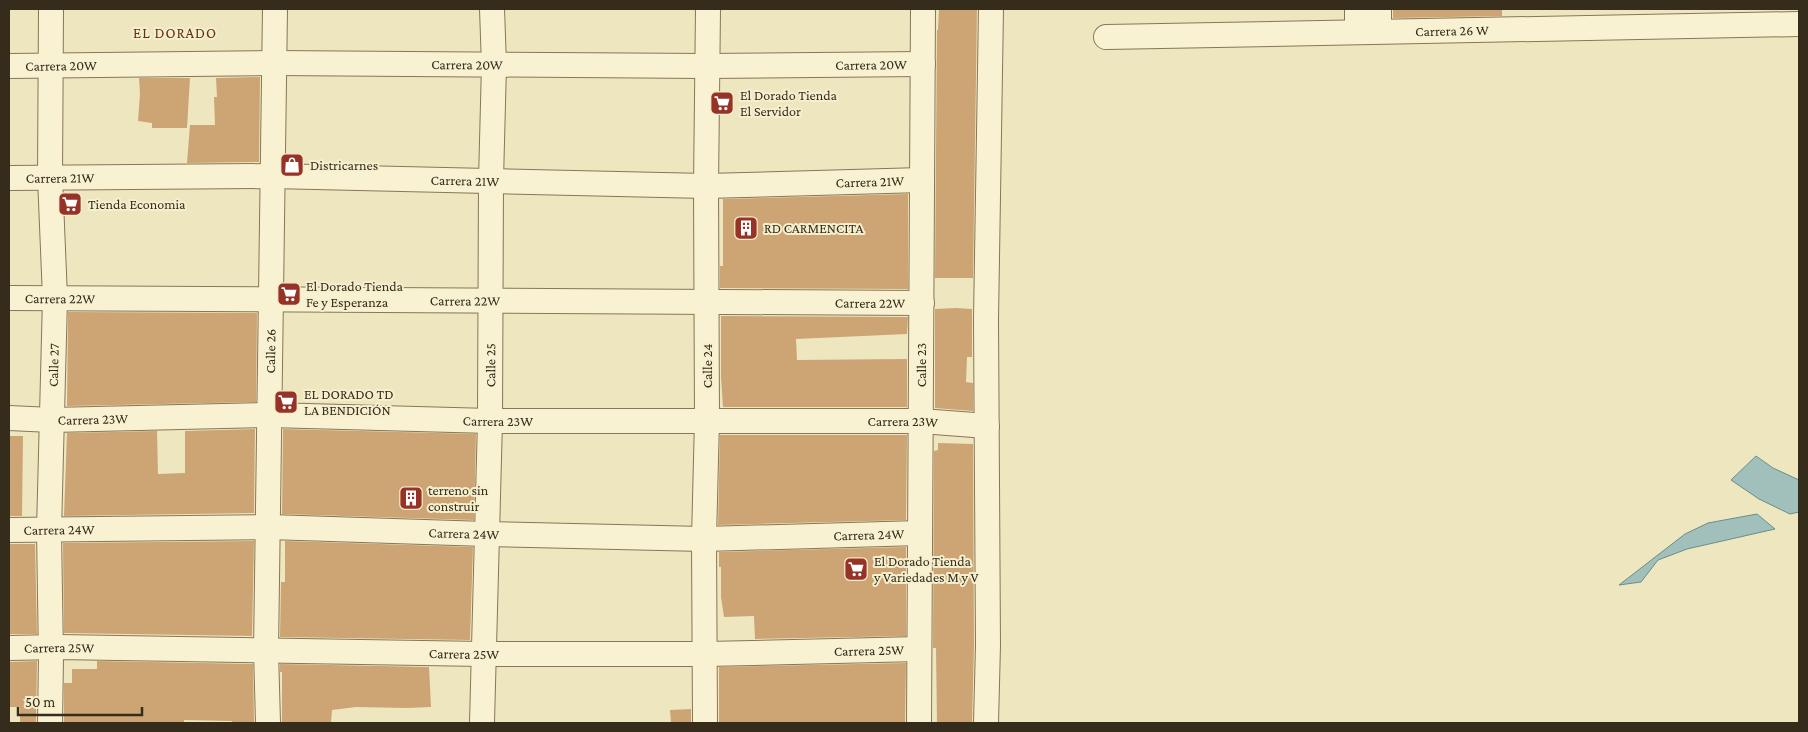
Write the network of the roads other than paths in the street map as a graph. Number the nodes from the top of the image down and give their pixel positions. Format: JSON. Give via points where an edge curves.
{"nodes":[{"id":1,"x":51,"y":9,"type":"edge"},
{"id":2,"x":275,"y":9,"type":"edge"},
{"id":3,"x":492,"y":9,"type":"edge"},
{"id":4,"x":708,"y":9,"type":"edge"},
{"id":5,"x":923,"y":9,"type":"edge"},
{"id":6,"x":991,"y":9,"type":"edge"},
{"id":7,"x":1590,"y":18,"type":"edge"},
{"id":8,"x":1787,"y":19,"type":"edge"},
{"id":9,"x":1368,"y":20,"type":"edge"},
{"id":10,"x":1106,"y":37,"type":"dead end"},
{"id":11,"x":274,"y":63,"type":"junction"},
{"id":12,"x":923,"y":64,"type":"junction"},
{"id":13,"x":494,"y":65,"type":"junction"},
{"id":14,"x":9,"y":66,"type":"edge"},
{"id":15,"x":706,"y":66,"type":"junction"},
{"id":16,"x":50,"y":67,"type":"junction"},
{"id":17,"x":272,"y":176,"type":"junction"},
{"id":18,"x":50,"y":177,"type":"junction"},
{"id":19,"x":9,"y":178,"type":"edge"},
{"id":20,"x":491,"y":180,"type":"junction"},
{"id":21,"x":922,"y":180,"type":"junction"},
{"id":22,"x":706,"y":186,"type":"junction"},
{"id":23,"x":9,"y":298,"type":"edge"},
{"id":24,"x":55,"y":298,"type":"junction"},
{"id":25,"x":272,"y":299,"type":"junction"},
{"id":26,"x":490,"y":300,"type":"junction"},
{"id":27,"x":706,"y":302,"type":"junction"},
{"id":28,"x":922,"y":303,"type":"junction"},
{"id":29,"x":270,"y":415,"type":"junction"},
{"id":30,"x":9,"y":418,"type":"edge"},
{"id":31,"x":52,"y":420,"type":"junction"},
{"id":32,"x":707,"y":420,"type":"junction"},
{"id":33,"x":490,"y":421,"type":"junction"},
{"id":34,"x":921,"y":421,"type":"junction"},
{"id":35,"x":987,"y":426,"type":"junction"},
{"id":36,"x":269,"y":527,"type":"junction"},
{"id":37,"x":9,"y":530,"type":"edge"},
{"id":38,"x":49,"y":531,"type":"junction"},
{"id":39,"x":920,"y":533,"type":"junction"},
{"id":40,"x":486,"y":534,"type":"junction"},
{"id":41,"x":704,"y":538,"type":"junction"},
{"id":42,"x":9,"y":648,"type":"edge"},
{"id":43,"x":50,"y":648,"type":"junction"},
{"id":44,"x":919,"y":649,"type":"junction"},
{"id":45,"x":266,"y":651,"type":"junction"},
{"id":46,"x":483,"y":654,"type":"junction"},
{"id":47,"x":706,"y":654,"type":"junction"},
{"id":48,"x":50,"y":723,"type":"edge"},
{"id":49,"x":268,"y":723,"type":"edge"},
{"id":50,"x":482,"y":723,"type":"edge"},
{"id":51,"x":705,"y":723,"type":"edge"},
{"id":52,"x":919,"y":723,"type":"edge"},
{"id":53,"x":986,"y":723,"type":"edge"}],
"edges":[{"from":1,"to":16,"type":"street","name":"Calle 27"},
{"from":2,"to":11,"type":"street","name":"Calle 26"},
{"from":3,"to":13,"type":"street","name":"Calle 25"},
{"from":4,"to":15,"type":"street","name":"Calle 24"},
{"from":5,"to":12,"type":"street","name":"Calle 23"},
{"from":6,"to":35,"type":"street"},
{"from":7,"to":8,"type":"street","name":"Carrera 26 W"},
{"from":7,"to":9,"type":"street","name":"Carrera 26 W"},
{"from":9,"to":10,"type":"street","name":"Carrera 26 W"},
{"from":11,"to":13,"type":"street","name":"Carrera 20W"},
{"from":11,"to":16,"type":"street","name":"Carrera 20W"},
{"from":11,"to":17,"type":"street","name":"Calle 26"},
{"from":12,"to":15,"type":"street","name":"Carrera 20W"},
{"from":12,"to":21,"type":"street","name":"Calle 23"},
{"from":13,"to":15,"type":"street","name":"Carrera 20W"},
{"from":13,"to":20,"type":"street","name":"Calle 25"},
{"from":14,"to":16,"type":"street","name":"Carrera 20W"},
{"from":15,"to":22,"type":"street","name":"Calle 24"},
{"from":16,"to":18,"type":"street","name":"Calle 27"},
{"from":17,"to":18,"type":"street","name":"Carrera 21W"},
{"from":17,"to":20,"type":"street","name":"Carrera 21W"},
{"from":17,"to":25,"type":"street","name":"Calle 26"},
{"from":18,"to":19,"type":"street","name":"Carrera 21W"},
{"from":18,"to":24,"type":"street","name":"Calle 27"},
{"from":20,"to":22,"type":"street","name":"Carrera 21W"},
{"from":20,"to":26,"type":"street","name":"Calle 25"},
{"from":21,"to":22,"type":"street","name":"Carrera 21W"},
{"from":21,"to":28,"type":"street","name":"Calle 23"},
{"from":22,"to":27,"type":"street","name":"Calle 24"},
{"from":23,"to":24,"type":"street","name":"Carrera 22W"},
{"from":24,"to":25,"type":"street","name":"Carrera 22W"},
{"from":24,"to":31,"type":"street","name":"Calle 27"},
{"from":25,"to":26,"type":"street","name":"Carrera 22W"},
{"from":25,"to":29,"type":"street","name":"Calle 26"},
{"from":26,"to":27,"type":"street","name":"Carrera 22W"},
{"from":26,"to":33,"type":"street","name":"Calle 25"},
{"from":27,"to":28,"type":"street","name":"Carrera 22W"},
{"from":27,"to":32,"type":"street","name":"Calle 24"},
{"from":28,"to":34,"type":"street","name":"Calle 23"},
{"from":29,"to":31,"type":"street","name":"Carrera 23W"},
{"from":29,"to":33,"type":"street","name":"Carrera 23W"},
{"from":29,"to":36,"type":"street","name":"Calle 26"},
{"from":30,"to":31,"type":"street","name":"Carrera 23W"},
{"from":31,"to":38,"type":"street","name":"Calle 27"},
{"from":32,"to":33,"type":"street","name":"Carrera 23W"},
{"from":32,"to":34,"type":"street","name":"Carrera 23W"},
{"from":32,"to":41,"type":"street","name":"Calle 24"},
{"from":33,"to":40,"type":"street","name":"Calle 25"},
{"from":34,"to":35,"type":"street","name":"Carrera 23W"},
{"from":34,"to":39,"type":"street","name":"Calle 23"},
{"from":35,"to":53,"type":"street"},
{"from":36,"to":38,"type":"street","name":"Carrera 24W"},
{"from":36,"to":40,"type":"street","name":"Carrera 24W"},
{"from":36,"to":45,"type":"street","name":"Calle 26"},
{"from":37,"to":38,"type":"street","name":"Carrera 24W"},
{"from":38,"to":43,"type":"street","name":"Calle 27"},
{"from":39,"to":41,"type":"street","name":"Carrera 24W"},
{"from":39,"to":44,"type":"street","name":"Calle 23"},
{"from":40,"to":41,"type":"street","name":"Carrera 24W"},
{"from":40,"to":46,"type":"street","name":"Calle 25"},
{"from":41,"to":47,"type":"street","name":"Calle 24"},
{"from":42,"to":43,"type":"street","name":"Carrera 25W"},
{"from":43,"to":45,"type":"street","name":"Carrera 25W"},
{"from":43,"to":48,"type":"street","name":"Calle 27"},
{"from":44,"to":47,"type":"street","name":"Carrera 25W"},
{"from":44,"to":52,"type":"street","name":"Calle 23"},
{"from":45,"to":46,"type":"street","name":"Carrera 25W"},
{"from":45,"to":49,"type":"street","name":"Calle 26"},
{"from":46,"to":47,"type":"street","name":"Carrera 25W"},
{"from":46,"to":50,"type":"street","name":"Calle 25"},
{"from":47,"to":51,"type":"street","name":"Calle 24"}]}
